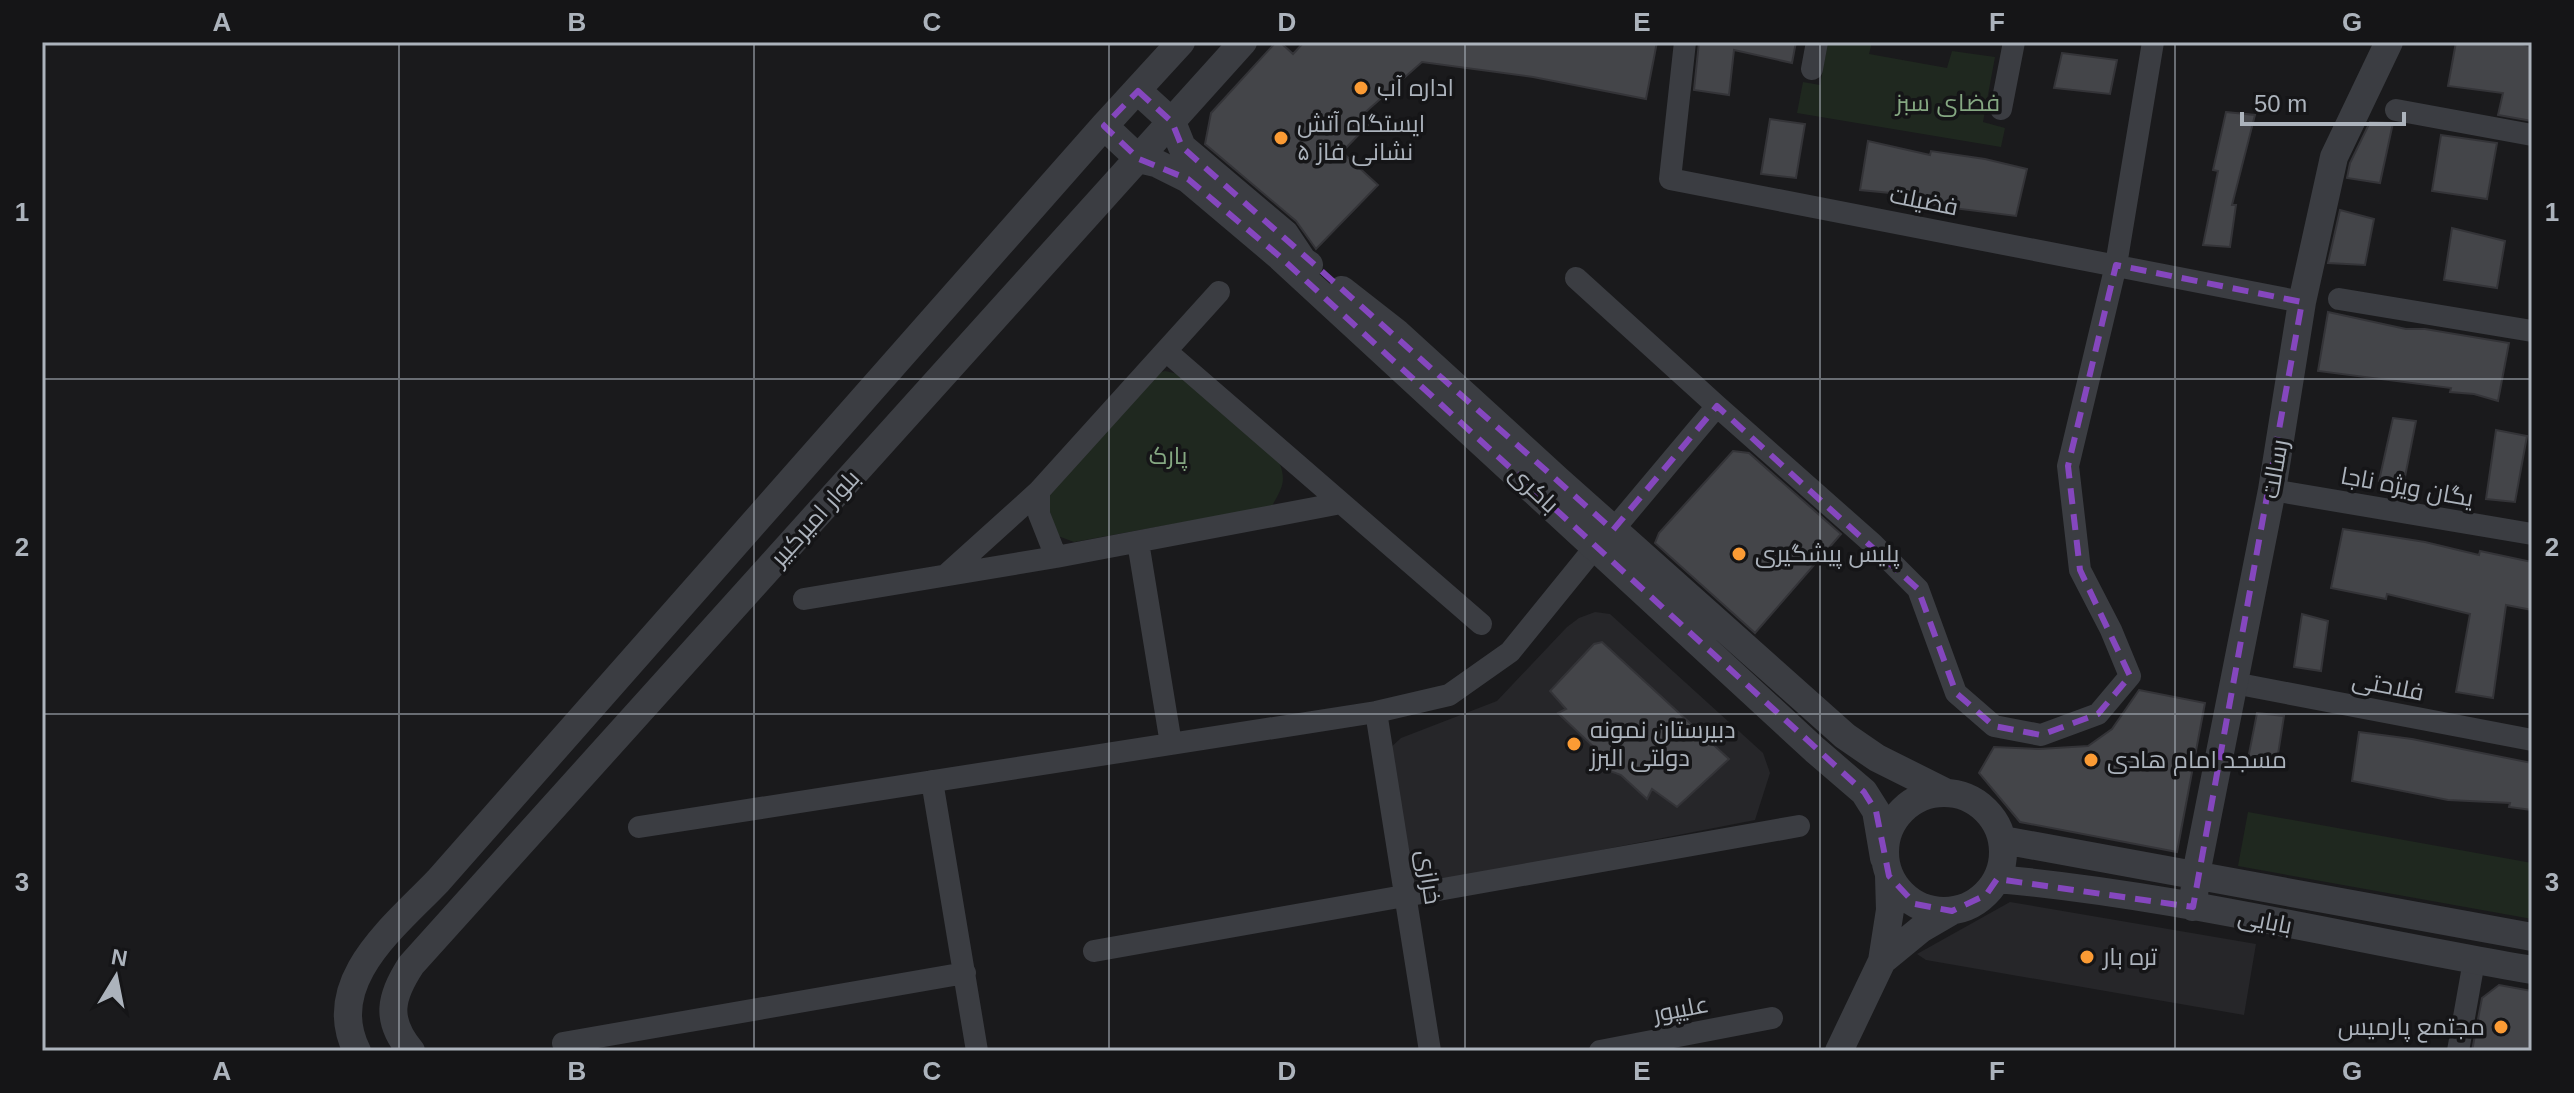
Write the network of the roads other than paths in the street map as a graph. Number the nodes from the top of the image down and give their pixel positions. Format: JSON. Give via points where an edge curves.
{"nodes":[{"id":1,"x":1181,"y":42,"type":"edge"},
{"id":2,"x":1243,"y":42,"type":"edge"},
{"id":3,"x":1685,"y":42,"type":"edge"},
{"id":4,"x":1817,"y":42,"type":"edge"},
{"id":5,"x":2014,"y":42,"type":"edge"},
{"id":6,"x":2153,"y":42,"type":"edge"},
{"id":7,"x":2389,"y":42,"type":"edge"},
{"id":8,"x":1812,"y":69,"type":"dead end"},
{"id":9,"x":1138,"y":91,"type":"junction"},
{"id":10,"x":2001,"y":109,"type":"dead end"},
{"id":11,"x":2396,"y":110,"type":"dead end"},
{"id":12,"x":1172,"y":122,"type":"junction"},
{"id":13,"x":1104,"y":126,"type":"junction"},
{"id":14,"x":2532,"y":135,"type":"edge"},
{"id":15,"x":1139,"y":159,"type":"junction"},
{"id":16,"x":2116,"y":265,"type":"junction"},
{"id":17,"x":1576,"y":278,"type":"dead end"},
{"id":18,"x":1219,"y":292,"type":"dead end"},
{"id":19,"x":2339,"y":299,"type":"dead end"},
{"id":20,"x":2302,"y":302,"type":"junction"},
{"id":21,"x":2532,"y":331,"type":"edge"},
{"id":22,"x":1166,"y":351,"type":"junction"},
{"id":23,"x":1717,"y":406,"type":"junction"},
{"id":24,"x":2272,"y":490,"type":"junction"},
{"id":25,"x":1039,"y":491,"type":"junction"},
{"id":26,"x":1341,"y":503,"type":"junction"},
{"id":27,"x":2532,"y":534,"type":"edge"},
{"id":28,"x":1605,"y":538,"type":"junction"},
{"id":29,"x":1138,"y":542,"type":"junction"},
{"id":30,"x":1056,"y":557,"type":"junction"},
{"id":31,"x":946,"y":575,"type":"junction"},
{"id":32,"x":804,"y":599,"type":"dead end"},
{"id":33,"x":1481,"y":624,"type":"dead end"},
{"id":34,"x":2234,"y":683,"type":"junction"},
{"id":35,"x":1376,"y":712,"type":"junction"},
{"id":36,"x":2532,"y":740,"type":"edge"},
{"id":37,"x":1171,"y":744,"type":"junction"},
{"id":38,"x":932,"y":781,"type":"junction"},
{"id":39,"x":1945,"y":792,"type":"junction"},
{"id":40,"x":1799,"y":826,"type":"dead end"},
{"id":41,"x":639,"y":827,"type":"dead end"},
{"id":42,"x":2003,"y":840,"type":"junction"},
{"id":43,"x":1887,"y":867,"type":"junction"},
{"id":44,"x":2196,"y":874,"type":"junction"},
{"id":45,"x":1997,"y":879,"type":"junction"},
{"id":46,"x":1405,"y":897,"type":"junction"},
{"id":47,"x":2193,"y":907,"type":"junction"},
{"id":48,"x":1952,"y":911,"type":"junction"},
{"id":49,"x":2532,"y":937,"type":"edge"},
{"id":50,"x":379,"y":944,"type":"junction"},
{"id":51,"x":1094,"y":951,"type":"dead end"},
{"id":52,"x":1882,"y":961,"type":"junction"},
{"id":53,"x":2474,"y":961,"type":"junction"},
{"id":54,"x":411,"y":965,"type":"junction"},
{"id":55,"x":2532,"y":970,"type":"edge"},
{"id":56,"x":965,"y":973,"type":"junction"},
{"id":57,"x":1772,"y":1018,"type":"dead end"},
{"id":58,"x":405,"y":1042,"type":"edge"},
{"id":59,"x":563,"y":1043,"type":"dead end"},
{"id":60,"x":359,"y":1051,"type":"edge"},
{"id":61,"x":977,"y":1051,"type":"edge"},
{"id":62,"x":1430,"y":1051,"type":"edge"},
{"id":63,"x":1600,"y":1051,"type":"edge"},
{"id":64,"x":1839,"y":1051,"type":"edge"},
{"id":65,"x":2458,"y":1051,"type":"edge"}],
"edges":[{"from":1,"to":9,"type":"street","name":"بلوار امیرکبیر"},
{"from":2,"to":12,"type":"street","name":"بلوار امیرکبیر"},
{"from":3,"to":16,"type":"street","name":"فضیلت","via":[[1670,179]]},
{"from":4,"to":8,"type":"street"},
{"from":5,"to":10,"type":"street"},
{"from":6,"to":16,"type":"street"},
{"from":7,"to":20,"type":"street","name":"رسالت","via":[[2334,157]]},
{"from":9,"to":12,"type":"street","name":"باکری"},
{"from":9,"to":13,"type":"street","name":"بلوار امیرکبیر"},
{"from":11,"to":14,"type":"street"},
{"from":12,"to":15,"type":"street","name":"بلوار امیرکبیر"},
{"from":12,"to":28,"type":"street","name":"باکری","via":[[1182,147],[1285,234],[1303,261],[1397,333]]},
{"from":13,"to":15,"type":"street"},
{"from":13,"to":50,"type":"street","name":"بلوار امیرکبیر"},
{"from":15,"to":28,"type":"street","name":"باکری","via":[[1188,179]]},
{"from":15,"to":54,"type":"street","name":"بلوار امیرکبیر"},
{"from":16,"to":20,"type":"street","name":"فضیلت"},
{"from":16,"to":23,"type":"street","via":[[2068,466],[2080,570],[2130,676],[2098,714],[2041,735],[1994,726],[1956,693],[1918,589]]},
{"from":17,"to":23,"type":"street"},
{"from":18,"to":22,"type":"street"},
{"from":19,"to":21,"type":"street"},
{"from":20,"to":24,"type":"street","name":"رسالت"},
{"from":22,"to":25,"type":"street"},
{"from":22,"to":26,"type":"street"},
{"from":23,"to":28,"type":"street"},
{"from":24,"to":27,"type":"street","name":"یگان ویژه ناجا"},
{"from":24,"to":34,"type":"street","name":"رسالت"},
{"from":25,"to":30,"type":"street","via":[[1039,514]]},
{"from":25,"to":31,"type":"street"},
{"from":26,"to":29,"type":"street"},
{"from":26,"to":33,"type":"street"},
{"from":28,"to":35,"type":"street","via":[[1510,652],[1449,695]]},
{"from":28,"to":39,"type":"street","name":"باکری","via":[[1845,736]]},
{"from":28,"to":43,"type":"street","name":"باکری","via":[[1815,750],[1864,792],[1876,811]]},
{"from":29,"to":30,"type":"street"},
{"from":29,"to":37,"type":"street"},
{"from":30,"to":31,"type":"street"},
{"from":31,"to":32,"type":"street"},
{"from":34,"to":36,"type":"street","name":"فلاحتی"},
{"from":34,"to":44,"type":"street","name":"رسالت"},
{"from":35,"to":37,"type":"street"},
{"from":35,"to":46,"type":"street","name":"خرازی"},
{"from":37,"to":38,"type":"street"},
{"from":38,"to":41,"type":"street"},
{"from":38,"to":56,"type":"street"},
{"from":39,"to":42,"type":"street","via":[[1983,806]]},
{"from":39,"to":43,"type":"street","via":[[1907,804],[1893,819],[1885,837]]},
{"from":40,"to":46,"type":"street"},
{"from":42,"to":44,"type":"street","name":"بابایی"},
{"from":42,"to":45,"type":"street"},
{"from":43,"to":48,"type":"street","via":[[1900,892],[1915,904]]},
{"from":43,"to":52,"type":"street","via":[[1890,910]]},
{"from":44,"to":47,"type":"street","name":"رسالت"},
{"from":44,"to":49,"type":"street","name":"بابایی"},
{"from":45,"to":47,"type":"street","name":"بابایی"},
{"from":45,"to":48,"type":"street","via":[[1986,895]]},
{"from":46,"to":51,"type":"street"},
{"from":46,"to":62,"type":"street","name":"خرازی"},
{"from":47,"to":53,"type":"street","name":"بابایی"},
{"from":48,"to":52,"type":"street"},
{"from":50,"to":54,"type":"street","via":[[393,966]]},
{"from":50,"to":60,"type":"street","name":"بلوار امیرکبیر","via":[[352,983],[347,1024]]},
{"from":52,"to":64,"type":"street"},
{"from":53,"to":55,"type":"street","name":"بابایی"},
{"from":53,"to":65,"type":"street"},
{"from":54,"to":58,"type":"street","name":"بلوار امیرکبیر","via":[[394,999],[394,1021]]},
{"from":56,"to":59,"type":"street"},
{"from":56,"to":61,"type":"street"},
{"from":57,"to":63,"type":"street","name":"علیپور"},
{"from":58,"to":60,"type":"street","via":[[389,1030],[378,1031]]}]}
